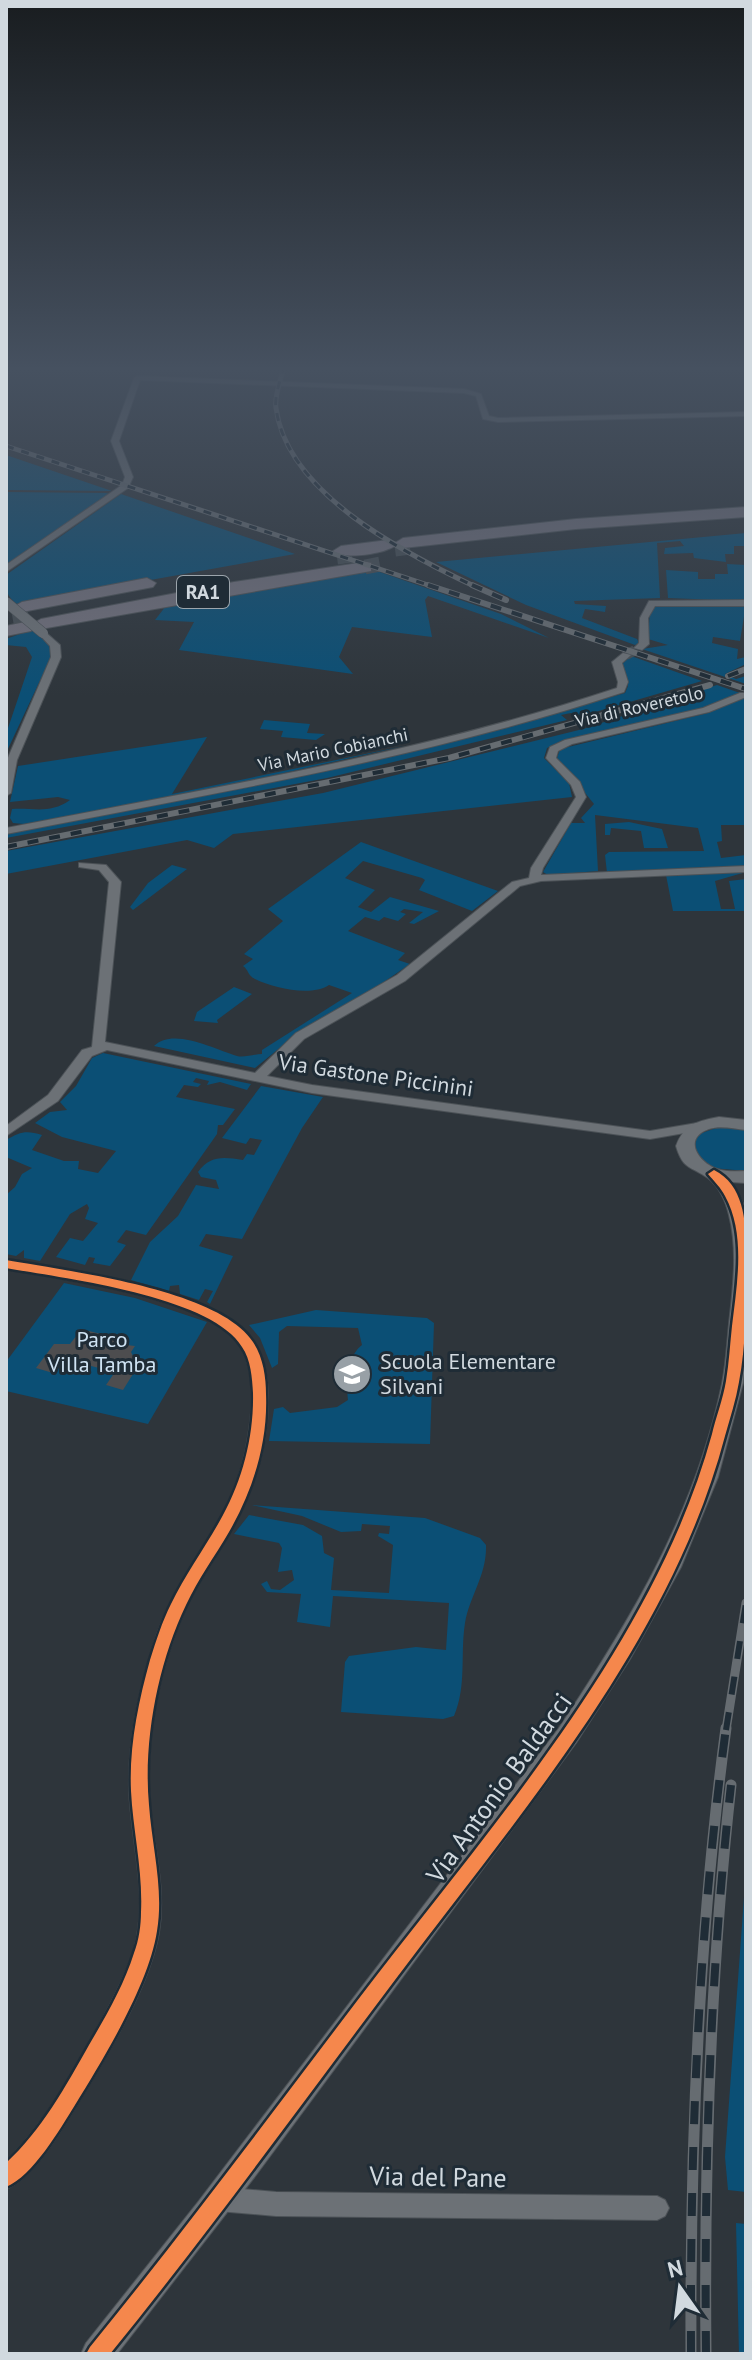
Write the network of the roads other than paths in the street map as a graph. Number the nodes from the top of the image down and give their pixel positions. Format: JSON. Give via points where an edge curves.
{"nodes":[{"id":1,"x":129,"y":476,"type":"edge"},
{"id":2,"x":746,"y":515,"type":"edge"},
{"id":3,"x":746,"y":526,"type":"edge"},
{"id":4,"x":408,"y":550,"type":"junction"},
{"id":5,"x":353,"y":559,"type":"junction"},
{"id":6,"x":6,"y":569,"type":"edge"},
{"id":7,"x":165,"y":579,"type":"dead end"},
{"id":8,"x":746,"y":603,"type":"edge"},
{"id":9,"x":20,"y":618,"type":"edge"},
{"id":10,"x":639,"y":648,"type":"dead end"},
{"id":11,"x":626,"y":655,"type":"dead end"},
{"id":12,"x":743,"y":695,"type":"dead end"},
{"id":13,"x":6,"y":793,"type":"edge"},
{"id":14,"x":6,"y":831,"type":"edge"},
{"id":15,"x":83,"y":865,"type":"dead end"},
{"id":16,"x":746,"y":869,"type":"edge"},
{"id":17,"x":534,"y":879,"type":"junction"},
{"id":18,"x":98,"y":1047,"type":"junction"},
{"id":19,"x":256,"y":1079,"type":"junction"},
{"id":20,"x":746,"y":1114,"type":"edge"},
{"id":21,"x":724,"y":1121,"type":"junction"},
{"id":22,"x":746,"y":1125,"type":"edge"},
{"id":23,"x":697,"y":1127,"type":"junction"},
{"id":24,"x":6,"y":1132,"type":"edge"},
{"id":25,"x":650,"y":1135,"type":"junction"},
{"id":26,"x":685,"y":1155,"type":"junction"},
{"id":27,"x":714,"y":1174,"type":"junction"},
{"id":28,"x":746,"y":1177,"type":"edge"},
{"id":29,"x":742,"y":1193,"type":"edge"},
{"id":30,"x":6,"y":1264,"type":"edge"},
{"id":31,"x":6,"y":2177,"type":"edge"},
{"id":32,"x":218,"y":2199,"type":"junction"},
{"id":33,"x":657,"y":2208,"type":"dead end"},
{"id":34,"x":97,"y":2354,"type":"edge"}],
"edges":[{"from":1,"to":6,"type":"street","via":[[125,486]]},
{"from":2,"to":4,"type":"highway"},
{"from":3,"to":4,"type":"highway","number":"RA1"},
{"from":4,"to":5,"type":"highway"},
{"from":4,"to":5,"type":"highway","number":"RA1"},
{"from":5,"to":9,"type":"highway"},
{"from":5,"to":9,"type":"highway","number":"RA1","via":[[172,598]]},
{"from":7,"to":9,"type":"highway","number":"RA1"},
{"from":8,"to":10,"type":"street","via":[[652,603]]},
{"from":9,"to":13,"type":"street","via":[[56,648],[56,657],[12,760]]},
{"from":11,"to":14,"type":"street","name":"Via Mario Cobianchi","via":[[617,662],[620,692],[585,704],[372,759]]},
{"from":12,"to":17,"type":"street","name":"Via di Roveretolo","via":[[706,710],[554,749],[551,758],[581,797]]},
{"from":15,"to":18,"type":"street","via":[[102,867],[115,882]]},
{"from":16,"to":17,"type":"street"},
{"from":17,"to":19,"type":"street","via":[[505,890],[401,978],[300,1036]]},
{"from":18,"to":19,"type":"street","name":"Via Gastone Piccinini"},
{"from":18,"to":24,"type":"street","via":[[84,1055],[45,1106]]},
{"from":19,"to":25,"type":"street","name":"Via Gastone Piccinini"},
{"from":20,"to":21,"type":"street"},
{"from":21,"to":22,"type":"street"},
{"from":21,"to":23,"type":"street"},
{"from":23,"to":25,"type":"street","name":"Via Gastone Piccinini"},
{"from":23,"to":26,"type":"street","via":[[684,1142]]},
{"from":25,"to":26,"type":"street","name":"Via Gastone Piccinini"},
{"from":26,"to":27,"type":"street"},
{"from":27,"to":28,"type":"street"},
{"from":27,"to":29,"type":"street","name":"Via Antonio Baldacci"},
{"from":29,"to":32,"type":"street","name":"Via Antonio Baldacci","via":[[743,1292],[731,1395],[693,1518],[661,1588],[558,1748]]},
{"from":30,"to":31,"type":"street","via":[[169,1299],[227,1322],[252,1351],[260,1416],[238,1501],[178,1601],[157,1666],[139,1781],[150,1914],[140,1962],[107,2030],[41,2139]]},
{"from":32,"to":33,"type":"street","name":"Via del Pane"},
{"from":32,"to":34,"type":"street","name":"Via Antonio Baldacci"}]}
